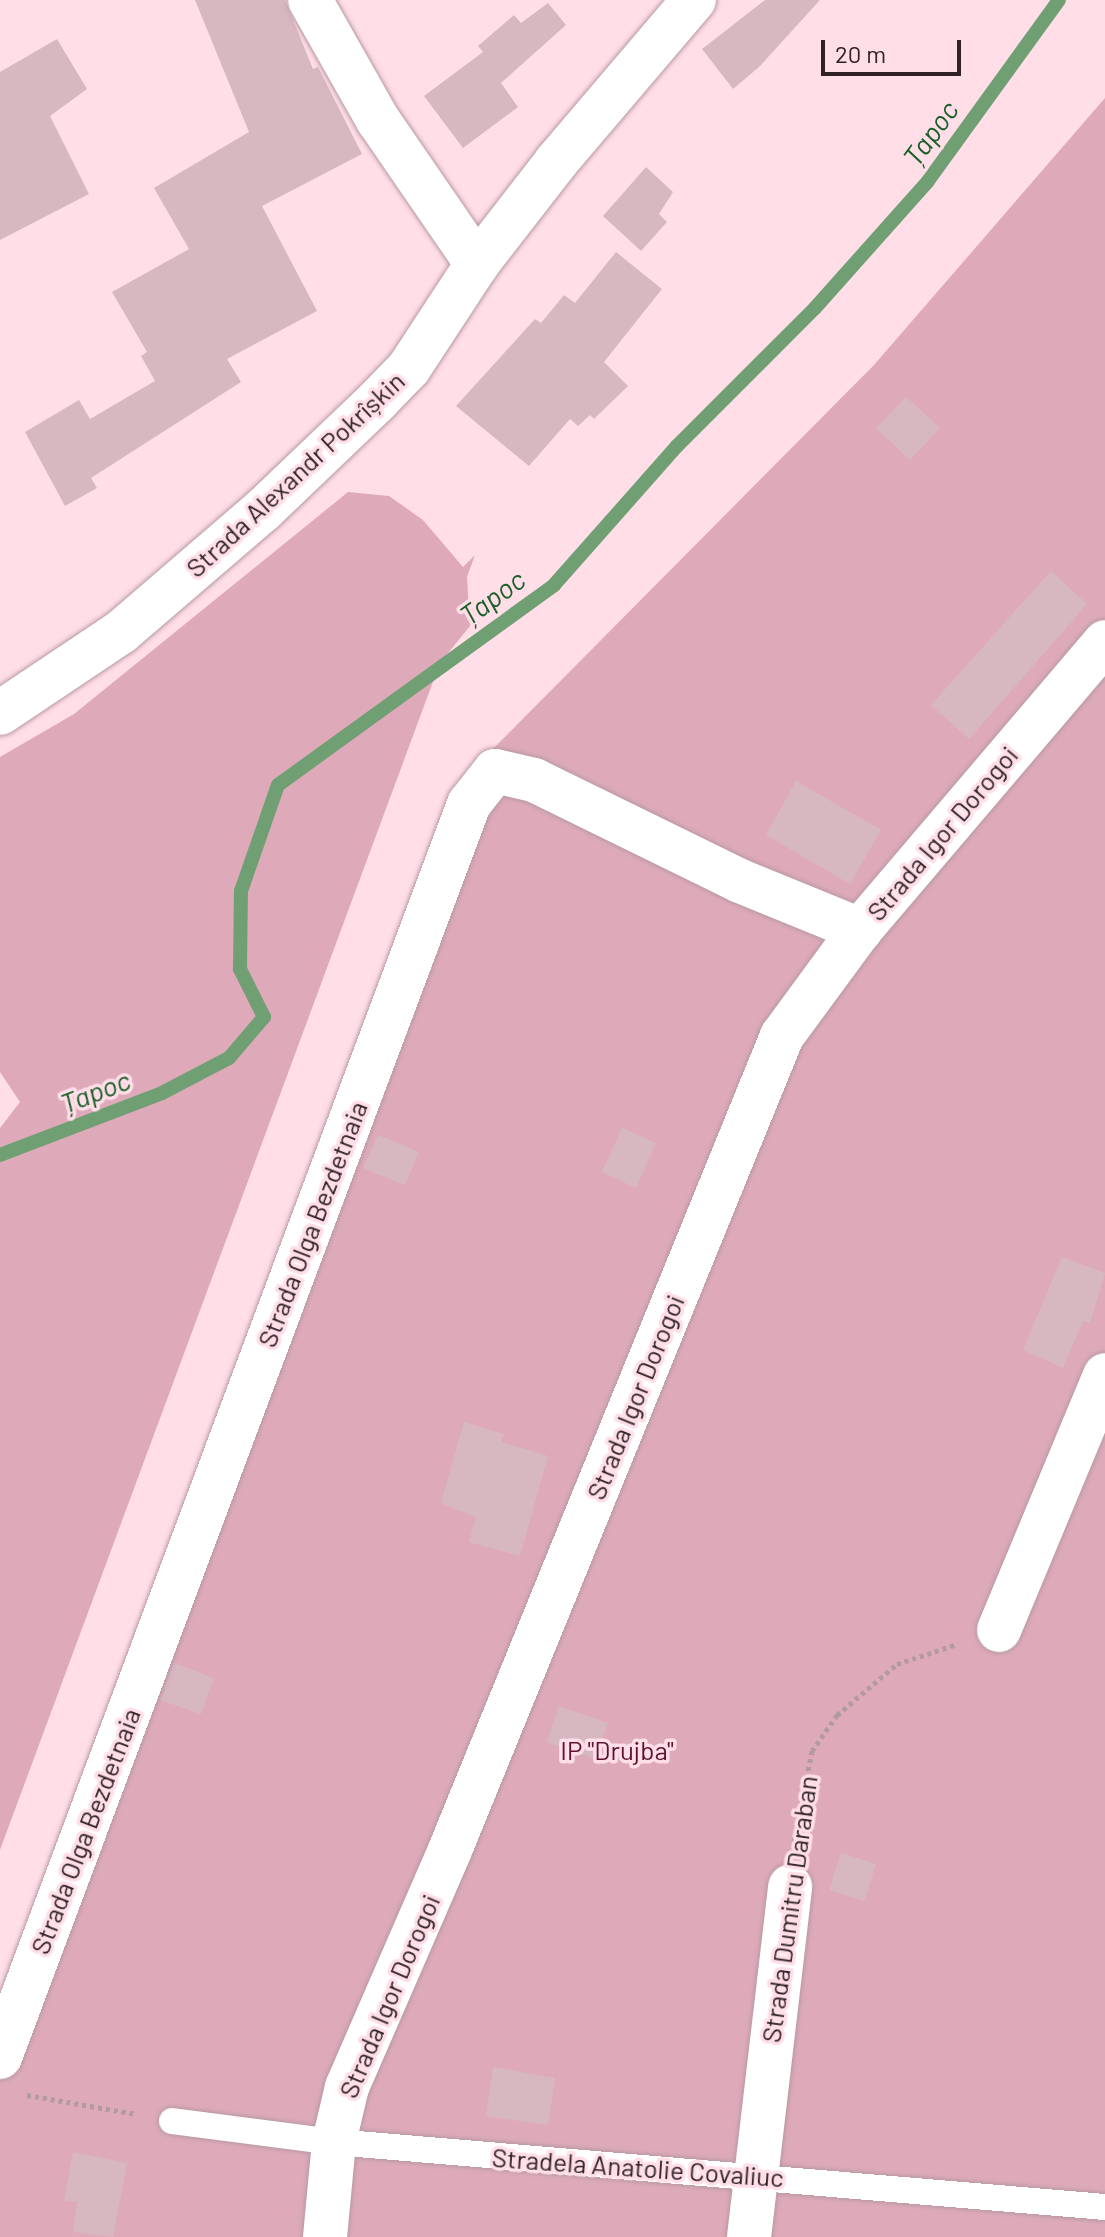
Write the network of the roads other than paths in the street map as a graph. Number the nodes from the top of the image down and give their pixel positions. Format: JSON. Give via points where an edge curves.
{"nodes":[{"id":1,"x":310,"y":0,"type":"edge"},
{"id":2,"x":694,"y":0,"type":"edge"},
{"id":3,"x":477,"y":264,"type":"junction"},
{"id":4,"x":1105,"y":642,"type":"edge"},
{"id":5,"x":0,"y":713,"type":"edge"},
{"id":6,"x":860,"y":930,"type":"junction"},
{"id":7,"x":1105,"y":1375,"type":"edge"},
{"id":8,"x":999,"y":1630,"type":"road end"},
{"id":9,"x":790,"y":1886,"type":"road end"},
{"id":10,"x":7,"y":2075,"type":"edge"},
{"id":11,"x":172,"y":2121,"type":"road end"},
{"id":12,"x":334,"y":2142,"type":"junction"},
{"id":13,"x":753,"y":2180,"type":"junction"},
{"id":14,"x":1105,"y":2207,"type":"edge"},
{"id":15,"x":325,"y":2237,"type":"edge"},
{"id":16,"x":749,"y":2237,"type":"edge"}],
"edges":[{"from":1,"to":3,"type":"street","via":[[378,120]]},
{"from":2,"to":3,"type":"street","name":"Strada Alexandr Pokrîșkin"},
{"from":3,"to":5,"type":"street","name":"Strada Alexandr Pokrîșkin","via":[[409,368],[320,457],[121,632]]},
{"from":4,"to":6,"type":"street","name":"Strada Igor Dorogoi"},
{"from":6,"to":10,"type":"street","name":"Strada Olga Bezdetnaia","via":[[740,881],[534,780],[495,771],[469,804]]},
{"from":6,"to":12,"type":"street","name":"Strada Igor Dorogoi","via":[[782,1036],[450,1850],[347,2087]]},
{"from":7,"to":8,"type":"street"},
{"from":9,"to":13,"type":"street","name":"Strada Dumitru Daraban"},
{"from":11,"to":12,"type":"lane","name":"Stradela Anatolie Covaliuc"},
{"from":12,"to":13,"type":"lane","name":"Stradela Anatolie Covaliuc"},
{"from":12,"to":15,"type":"street","name":"Strada Igor Dorogoi"},
{"from":13,"to":14,"type":"lane","name":"Stradela Anatolie Covaliuc","via":[[797,2179]]},
{"from":13,"to":16,"type":"street","name":"Strada Dumitru Daraban"}]}
